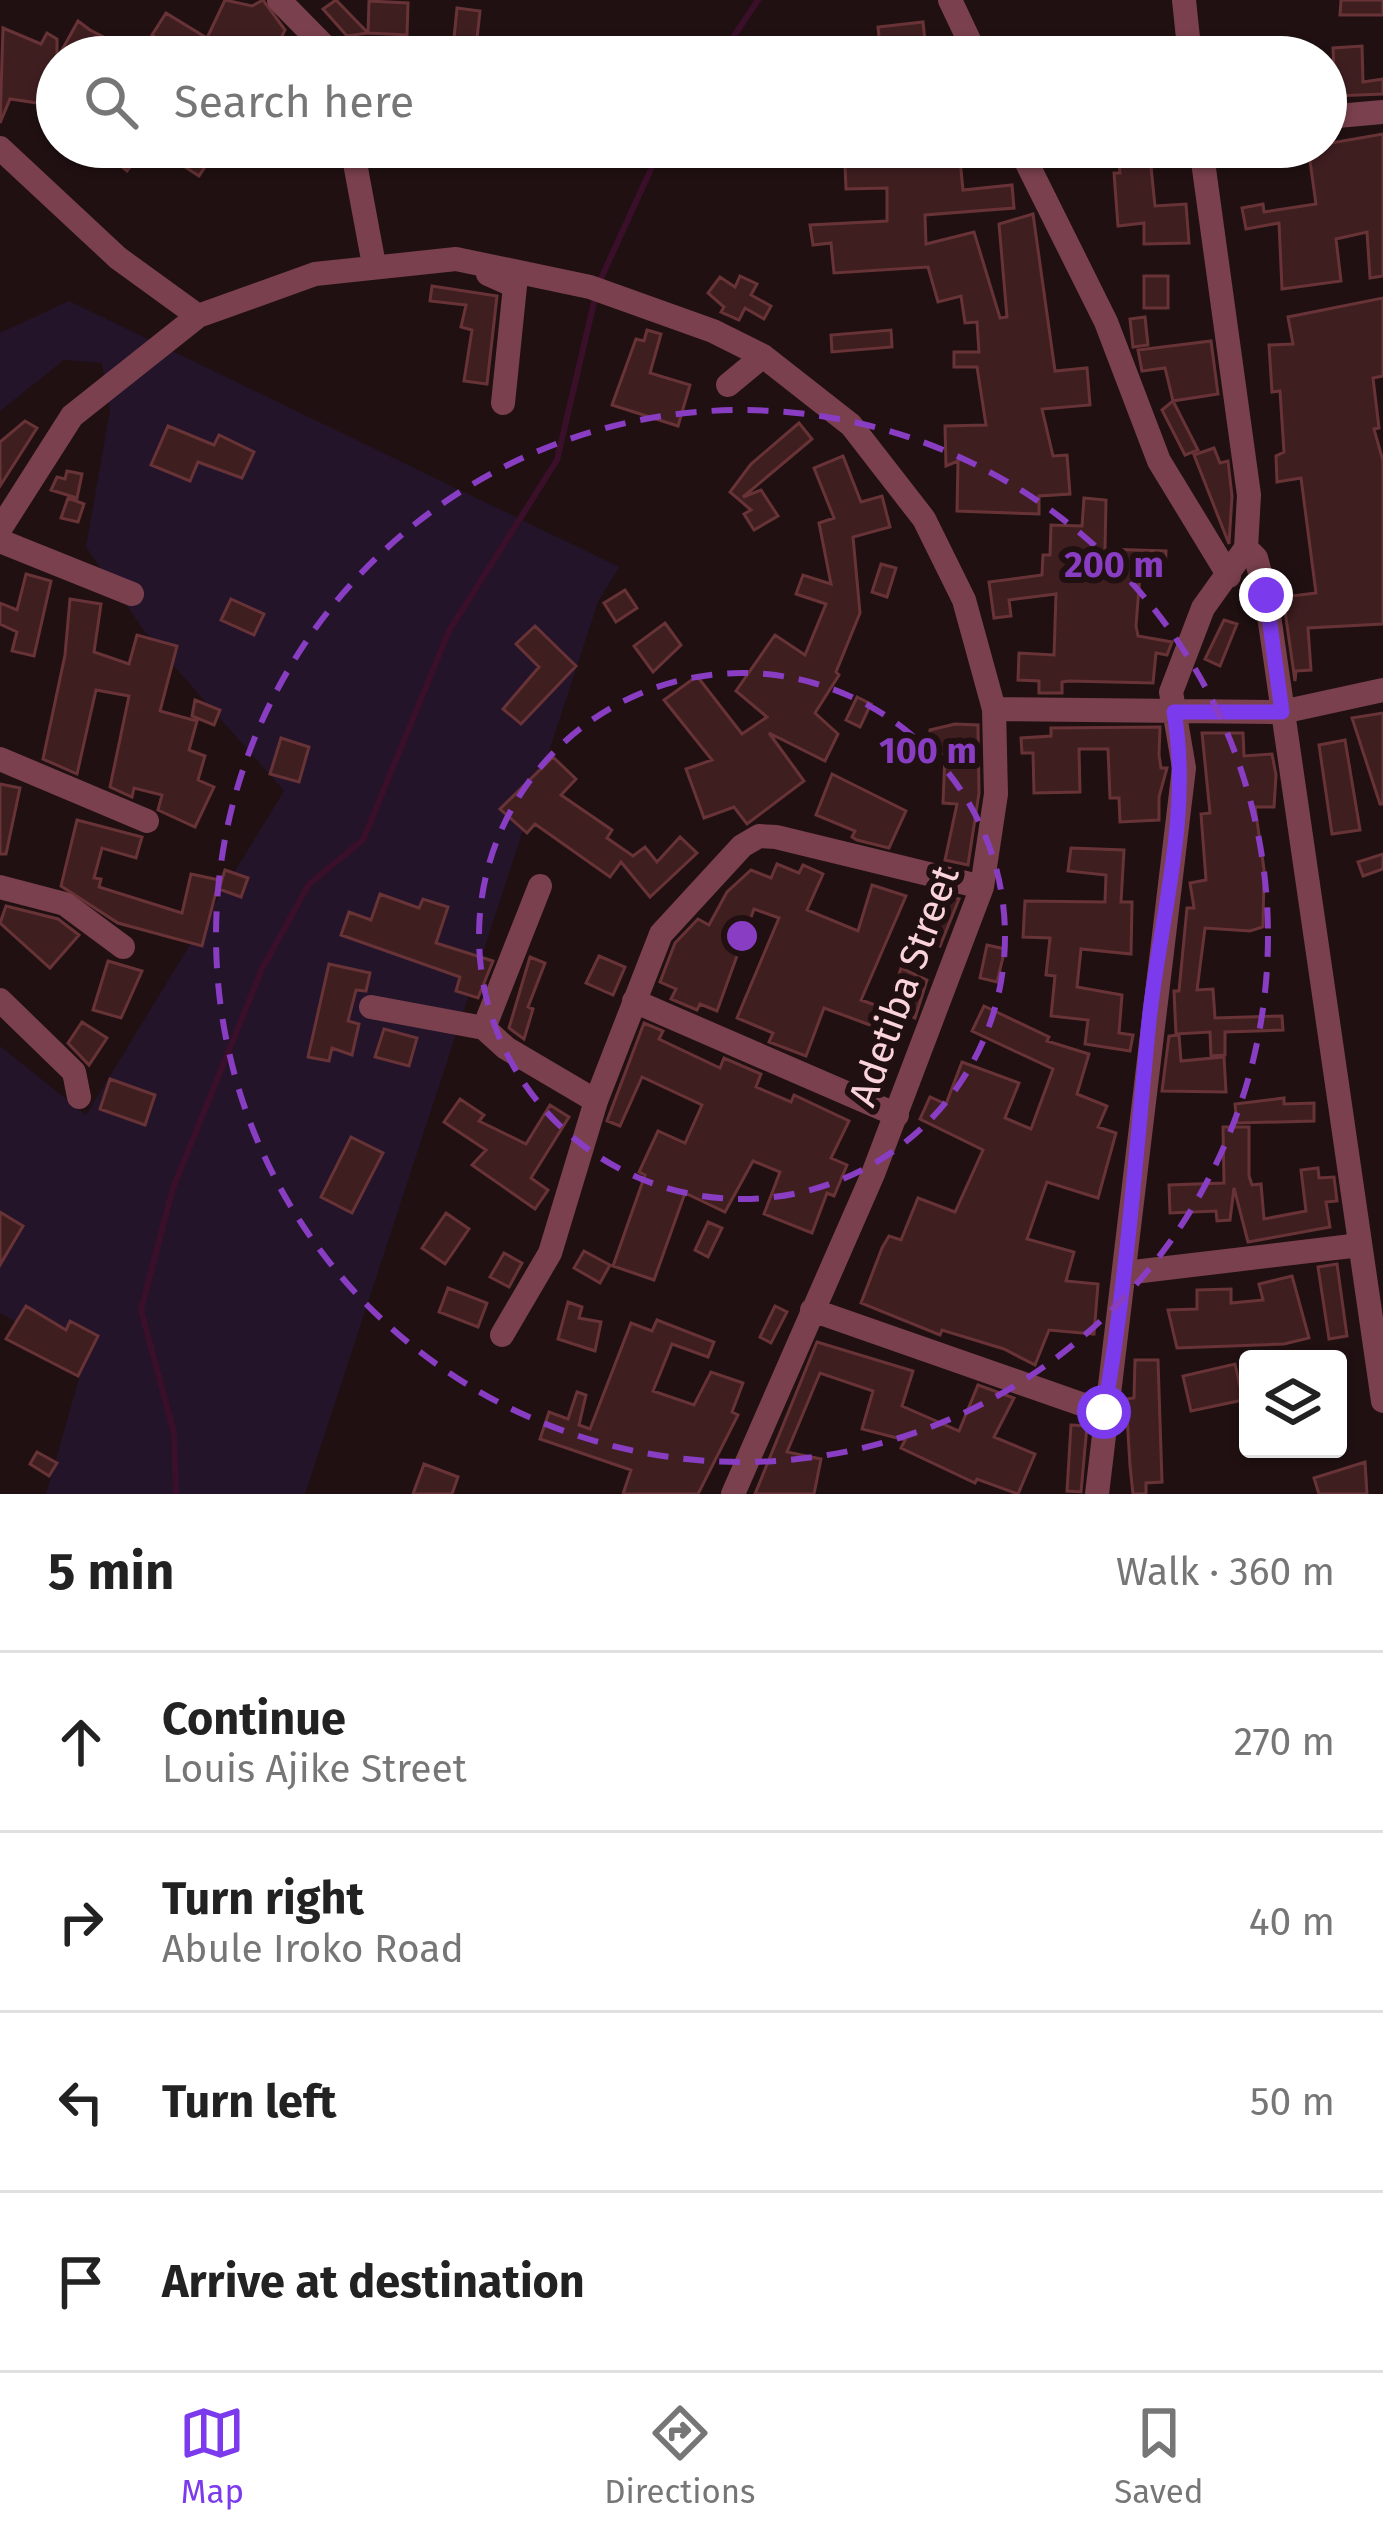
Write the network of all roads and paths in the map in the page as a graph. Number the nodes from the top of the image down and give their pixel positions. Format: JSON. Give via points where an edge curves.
{"nodes":[{"id":1,"x":279,"y":0,"type":"edge"},
{"id":2,"x":950,"y":0,"type":"edge"},
{"id":3,"x":1184,"y":0,"type":"edge"},
{"id":4,"x":314,"y":36,"type":"edge"},
{"id":5,"x":966,"y":36,"type":"edge"},
{"id":6,"x":1188,"y":36,"type":"edge"},
{"id":7,"x":1383,"y":112,"type":"edge"},
{"id":8,"x":1347,"y":115,"type":"edge"},
{"id":9,"x":0,"y":148,"type":"edge"},
{"id":10,"x":356,"y":168,"type":"edge"},
{"id":11,"x":1029,"y":168,"type":"edge"},
{"id":12,"x":1204,"y":168,"type":"edge"},
{"id":13,"x":456,"y":259,"type":"junction"},
{"id":14,"x":374,"y":265,"type":"junction"},
{"id":15,"x":198,"y":316,"type":"junction"},
{"id":16,"x":763,"y":356,"type":"junction"},
{"id":17,"x":728,"y":385,"type":"dead end"},
{"id":18,"x":503,"y":403,"type":"dead end"},
{"id":19,"x":0,"y":529,"type":"edge"},
{"id":20,"x":0,"y":541,"type":"edge"},
{"id":21,"x":1246,"y":548,"type":"junction"},
{"id":22,"x":1228,"y":576,"type":"junction"},
{"id":23,"x":132,"y":594,"type":"dead end"},
{"id":24,"x":1383,"y":690,"type":"edge"},
{"id":25,"x":994,"y":709,"type":"junction"},
{"id":26,"x":1174,"y":712,"type":"junction"},
{"id":27,"x":1282,"y":712,"type":"junction"},
{"id":28,"x":0,"y":759,"type":"edge"},
{"id":29,"x":147,"y":821,"type":"dead end"},
{"id":30,"x":539,"y":886,"type":"dead end"},
{"id":31,"x":0,"y":887,"type":"edge"},
{"id":32,"x":982,"y":887,"type":"junction"},
{"id":33,"x":123,"y":947,"type":"dead end"},
{"id":34,"x":0,"y":1000,"type":"edge"},
{"id":35,"x":634,"y":1001,"type":"junction"},
{"id":36,"x":371,"y":1007,"type":"dead end"},
{"id":37,"x":484,"y":1028,"type":"junction"},
{"id":38,"x":79,"y":1097,"type":"dead end"},
{"id":39,"x":596,"y":1101,"type":"junction"},
{"id":40,"x":896,"y":1115,"type":"junction"},
{"id":41,"x":1360,"y":1245,"type":"junction"},
{"id":42,"x":1125,"y":1274,"type":"junction"},
{"id":43,"x":812,"y":1310,"type":"junction"},
{"id":44,"x":502,"y":1335,"type":"dead end"},
{"id":45,"x":1383,"y":1401,"type":"edge"},
{"id":46,"x":1104,"y":1412,"type":"junction"},
{"id":47,"x":733,"y":1494,"type":"edge"},
{"id":48,"x":1097,"y":1494,"type":"edge"}],
"edges":[{"from":1,"to":4,"type":"street"},
{"from":2,"to":5,"type":"street"},
{"from":3,"to":6,"type":"street"},
{"from":7,"to":8,"type":"street"},
{"from":9,"to":15,"type":"street","via":[[118,258]]},
{"from":10,"to":14,"type":"street"},
{"from":11,"to":22,"type":"street","via":[[1106,322],[1159,461]]},
{"from":12,"to":21,"type":"street","via":[[1243,440]]},
{"from":13,"to":14,"type":"street","name":"Adetiba Street"},
{"from":13,"to":16,"type":"street","name":"Adetiba Street","via":[[590,286]]},
{"from":13,"to":18,"type":"street","via":[[515,286]]},
{"from":14,"to":15,"type":"street","name":"Adetiba Street","via":[[315,274]]},
{"from":15,"to":19,"type":"street","name":"Adetiba Street","via":[[72,416]]},
{"from":16,"to":17,"type":"street"},
{"from":16,"to":25,"type":"street","name":"Adetiba Street","via":[[851,424],[924,519],[964,600]]},
{"from":20,"to":23,"type":"street"},
{"from":21,"to":22,"type":"street"},
{"from":21,"to":27,"type":"street","via":[[1266,595]]},
{"from":22,"to":26,"type":"street","via":[[1203,608],[1177,669]]},
{"from":24,"to":27,"type":"street"},
{"from":25,"to":26,"type":"street"},
{"from":25,"to":32,"type":"street","name":"Adetiba Street","via":[[996,794]]},
{"from":26,"to":27,"type":"street"},
{"from":26,"to":42,"type":"street","via":[[1184,768]]},
{"from":27,"to":41,"type":"street"},
{"from":28,"to":29,"type":"street"},
{"from":30,"to":37,"type":"street"},
{"from":31,"to":33,"type":"street","via":[[65,904]]},
{"from":32,"to":35,"type":"street","via":[[759,836],[661,934]]},
{"from":32,"to":40,"type":"street","name":"Adetiba Street"},
{"from":34,"to":38,"type":"street","via":[[74,1072]]},
{"from":35,"to":39,"type":"street"},
{"from":35,"to":40,"type":"street"},
{"from":36,"to":37,"type":"street"},
{"from":37,"to":39,"type":"street"},
{"from":39,"to":44,"type":"street","via":[[550,1253]]},
{"from":40,"to":43,"type":"street","name":"Adetiba Street"},
{"from":41,"to":42,"type":"street"},
{"from":41,"to":45,"type":"street"},
{"from":42,"to":46,"type":"street"},
{"from":43,"to":46,"type":"street"},
{"from":43,"to":47,"type":"street","name":"Adetiba Street"},
{"from":46,"to":48,"type":"street"}]}
